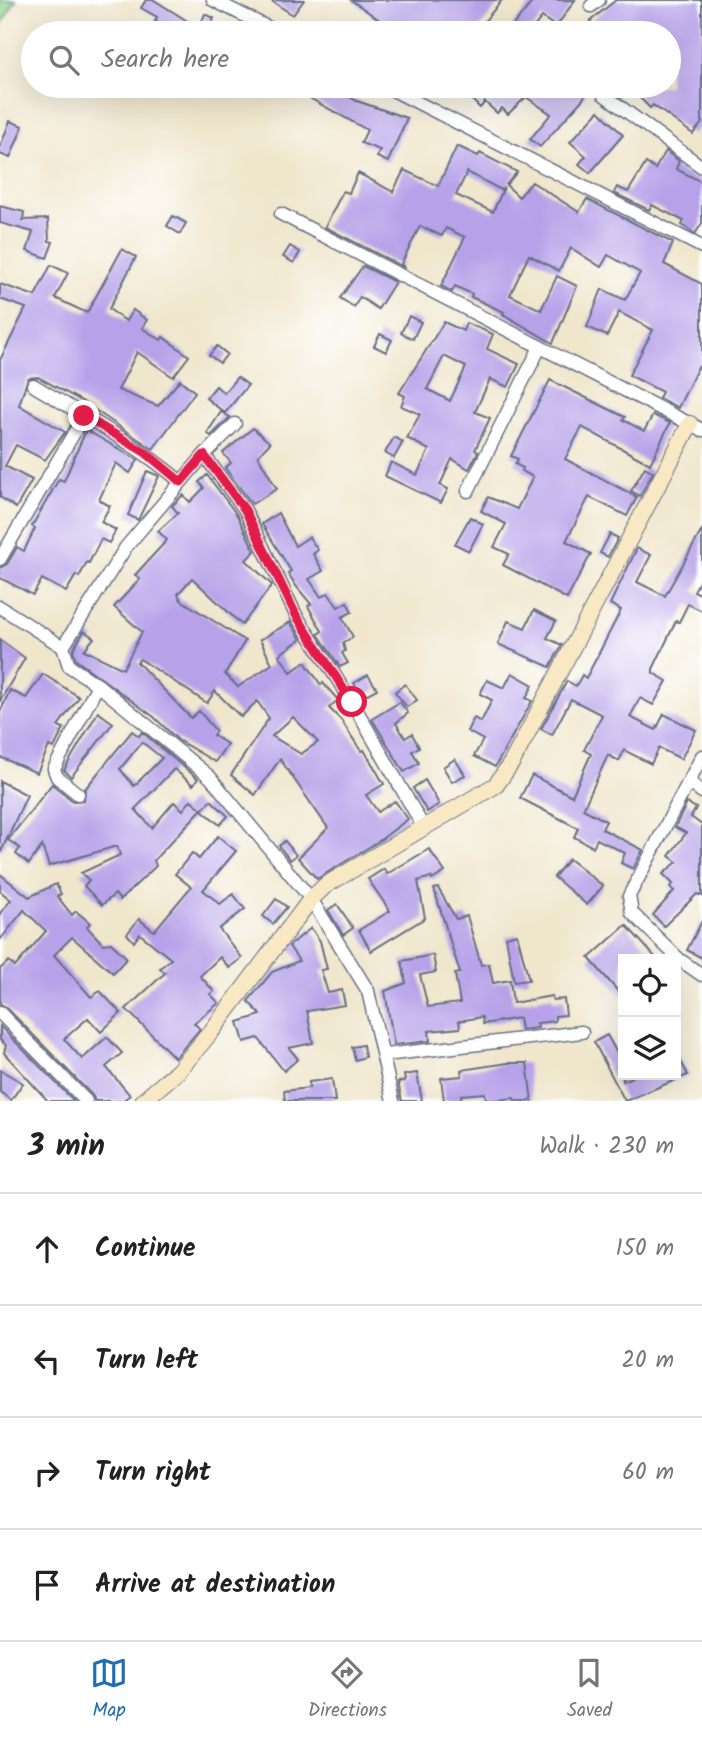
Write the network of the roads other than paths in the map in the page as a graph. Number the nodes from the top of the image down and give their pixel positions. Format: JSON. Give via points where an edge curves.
{"nodes":[{"id":1,"x":212,"y":0,"type":"edge"},
{"id":2,"x":255,"y":21,"type":"edge"},
{"id":3,"x":409,"y":98,"type":"edge"},
{"id":4,"x":608,"y":98,"type":"edge"},
{"id":5,"x":702,"y":167,"type":"edge"},
{"id":6,"x":281,"y":214,"type":"dead end"},
{"id":7,"x":702,"y":247,"type":"edge"},
{"id":8,"x":539,"y":349,"type":"junction"},
{"id":9,"x":33,"y":384,"type":"dead end"},
{"id":10,"x":84,"y":416,"type":"junction"},
{"id":11,"x":234,"y":424,"type":"dead end"},
{"id":12,"x":696,"y":427,"type":"edge"},
{"id":13,"x":204,"y":455,"type":"junction"},
{"id":14,"x":181,"y":482,"type":"junction"},
{"id":15,"x":468,"y":491,"type":"dead end"},
{"id":16,"x":0,"y":559,"type":"edge"},
{"id":17,"x":0,"y":607,"type":"edge"},
{"id":18,"x":63,"y":648,"type":"junction"},
{"id":19,"x":98,"y":685,"type":"junction"},
{"id":20,"x":702,"y":756,"type":"edge"},
{"id":21,"x":689,"y":782,"type":"junction"},
{"id":22,"x":702,"y":792,"type":"edge"},
{"id":23,"x":78,"y":794,"type":"dead end"},
{"id":24,"x":424,"y":828,"type":"junction"},
{"id":25,"x":311,"y":899,"type":"junction"},
{"id":26,"x":702,"y":975,"type":"edge"},
{"id":27,"x":0,"y":1013,"type":"edge"},
{"id":28,"x":582,"y":1032,"type":"dead end"},
{"id":29,"x":385,"y":1055,"type":"junction"},
{"id":30,"x":86,"y":1101,"type":"edge"},
{"id":31,"x":143,"y":1101,"type":"edge"},
{"id":32,"x":393,"y":1101,"type":"edge"}],
"edges":[{"from":1,"to":2,"type":"street"},
{"from":3,"to":7,"type":"street"},
{"from":4,"to":5,"type":"street"},
{"from":6,"to":8,"type":"street"},
{"from":8,"to":12,"type":"street"},
{"from":8,"to":15,"type":"street"},
{"from":9,"to":10,"type":"street"},
{"from":10,"to":14,"type":"street","via":[[146,453]]},
{"from":10,"to":16,"type":"street"},
{"from":11,"to":13,"type":"street"},
{"from":12,"to":24,"type":"street","via":[[512,762],[496,785]]},
{"from":13,"to":14,"type":"street"},
{"from":13,"to":24,"type":"street","via":[[245,510],[296,615]]},
{"from":14,"to":18,"type":"street","via":[[126,547]]},
{"from":17,"to":18,"type":"street"},
{"from":18,"to":19,"type":"street","via":[[65,662]]},
{"from":19,"to":23,"type":"street","via":[[54,769]]},
{"from":19,"to":25,"type":"street","via":[[210,777]]},
{"from":20,"to":21,"type":"street"},
{"from":21,"to":22,"type":"street"},
{"from":21,"to":26,"type":"street","via":[[629,896],[632,914]]},
{"from":24,"to":25,"type":"street","via":[[341,874]]},
{"from":25,"to":29,"type":"street","via":[[368,990]]},
{"from":25,"to":31,"type":"street","via":[[211,1032],[178,1071]]},
{"from":27,"to":30,"type":"street"},
{"from":28,"to":29,"type":"street"},
{"from":29,"to":32,"type":"street"}]}
